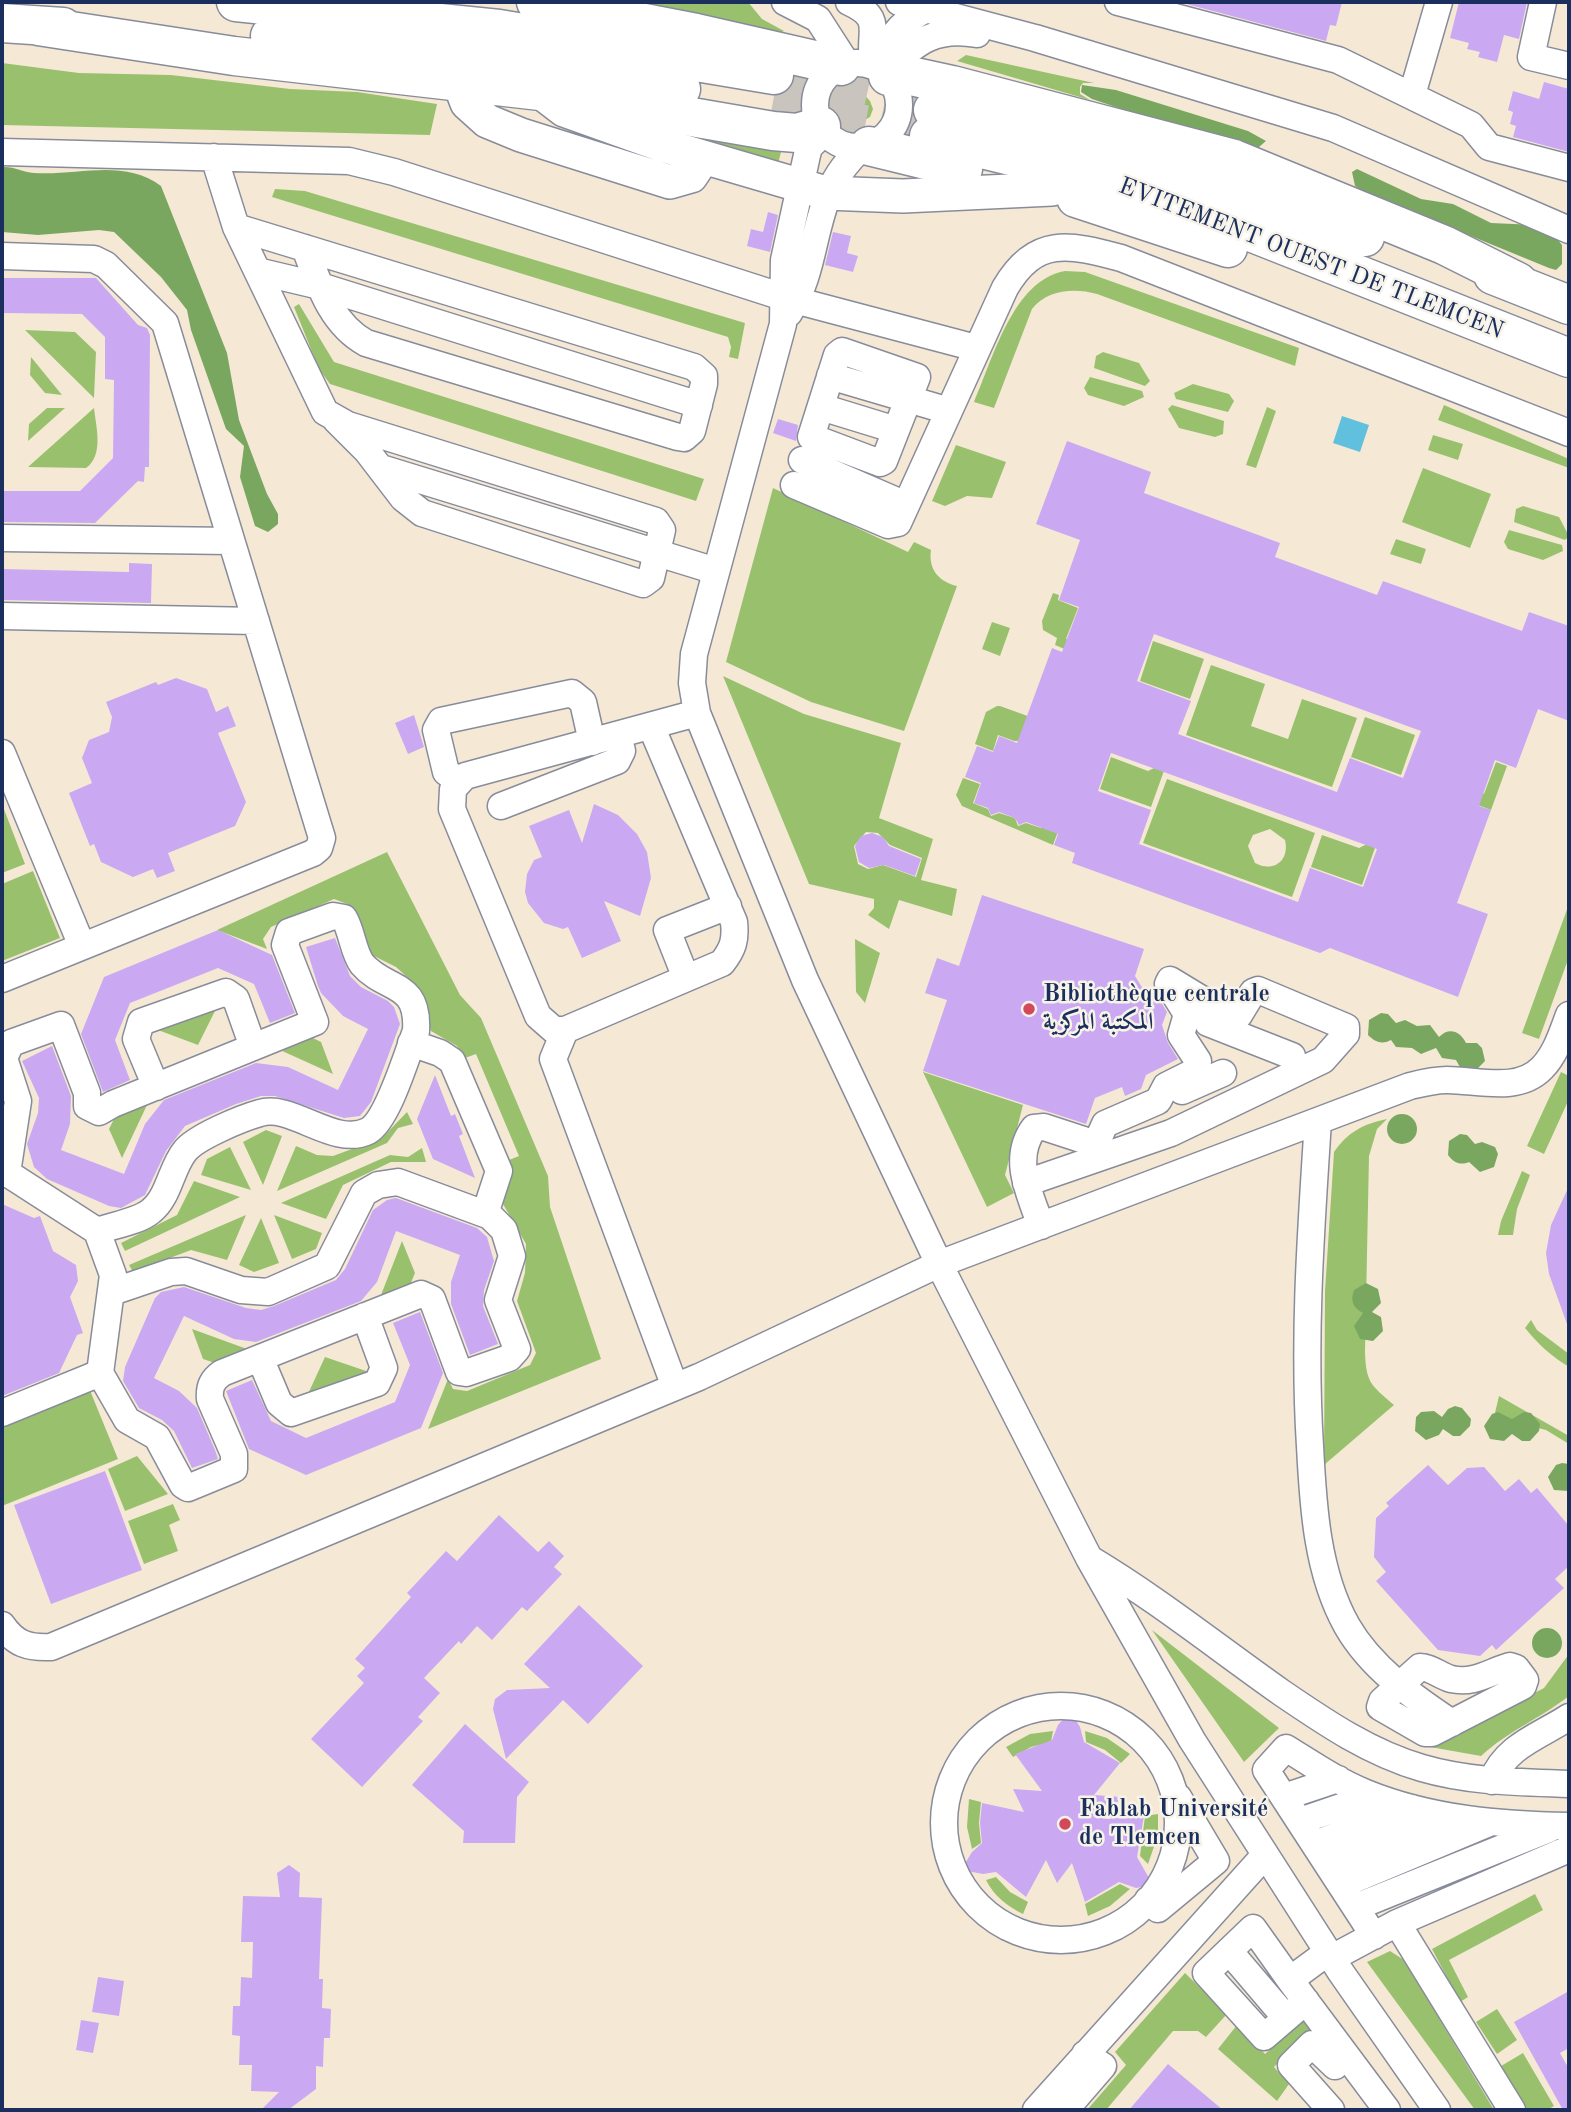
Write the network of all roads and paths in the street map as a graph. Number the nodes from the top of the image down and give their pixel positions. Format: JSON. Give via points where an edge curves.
{"nodes":[{"id":1,"x":236,"y":2,"type":"edge"},
{"id":2,"x":536,"y":2,"type":"edge"},
{"id":3,"x":785,"y":2,"type":"edge"},
{"id":4,"x":849,"y":2,"type":"edge"},
{"id":5,"x":899,"y":2,"type":"edge"},
{"id":6,"x":1118,"y":2,"type":"edge"},
{"id":7,"x":1439,"y":2,"type":"edge"},
{"id":8,"x":1542,"y":2,"type":"edge"},
{"id":9,"x":926,"y":9,"type":"junction"},
{"id":10,"x":20,"y":25,"type":"edge"},
{"id":11,"x":938,"y":33,"type":"junction"},
{"id":12,"x":1035,"y":38,"type":"junction"},
{"id":13,"x":1569,"y":66,"type":"edge"},
{"id":14,"x":869,"y":69,"type":"junction"},
{"id":15,"x":459,"y":82,"type":"junction"},
{"id":16,"x":540,"y":91,"type":"junction"},
{"id":17,"x":1412,"y":95,"type":"junction"},
{"id":18,"x":938,"y":110,"type":"junction"},
{"id":19,"x":823,"y":129,"type":"junction"},
{"id":20,"x":866,"y":147,"type":"junction"},
{"id":21,"x":2,"y":152,"type":"edge"},
{"id":22,"x":214,"y":156,"type":"junction"},
{"id":23,"x":703,"y":158,"type":"junction"},
{"id":24,"x":1569,"y":168,"type":"edge"},
{"id":25,"x":1052,"y":189,"type":"junction"},
{"id":26,"x":813,"y":190,"type":"junction"},
{"id":27,"x":236,"y":227,"type":"junction"},
{"id":28,"x":1569,"y":230,"type":"edge"},
{"id":29,"x":305,"y":248,"type":"junction"},
{"id":30,"x":2,"y":256,"type":"edge"},
{"id":31,"x":257,"y":271,"type":"junction"},
{"id":32,"x":320,"y":286,"type":"junction"},
{"id":33,"x":790,"y":298,"type":"junction"},
{"id":34,"x":1569,"y":305,"type":"edge"},
{"id":35,"x":1504,"y":332,"type":"junction"},
{"id":36,"x":976,"y":348,"type":"junction"},
{"id":37,"x":1569,"y":358,"type":"edge"},
{"id":38,"x":909,"y":400,"type":"junction"},
{"id":39,"x":699,"y":405,"type":"junction"},
{"id":40,"x":821,"y":407,"type":"junction"},
{"id":41,"x":949,"y":411,"type":"junction"},
{"id":42,"x":336,"y":420,"type":"junction"},
{"id":43,"x":896,"y":430,"type":"junction"},
{"id":44,"x":1569,"y":433,"type":"edge"},
{"id":45,"x":798,"y":472,"type":"dead end"},
{"id":46,"x":2,"y":538,"type":"edge"},
{"id":47,"x":231,"y":541,"type":"junction"},
{"id":48,"x":656,"y":555,"type":"junction"},
{"id":49,"x":716,"y":571,"type":"junction"},
{"id":50,"x":2,"y":616,"type":"edge"},
{"id":51,"x":256,"y":621,"type":"junction"},
{"id":52,"x":697,"y":713,"type":"junction"},
{"id":53,"x":650,"y":726,"type":"junction"},
{"id":54,"x":618,"y":735,"type":"junction"},
{"id":55,"x":592,"y":742,"type":"junction"},
{"id":56,"x":2,"y":753,"type":"edge"},
{"id":57,"x":459,"y":781,"type":"junction"},
{"id":58,"x":501,"y":806,"type":"dead end"},
{"id":59,"x":720,"y":909,"type":"junction"},
{"id":60,"x":82,"y":947,"type":"junction"},
{"id":61,"x":687,"y":978,"type":"junction"},
{"id":62,"x":2,"y":979,"type":"edge"},
{"id":63,"x":1569,"y":1015,"type":"edge"},
{"id":64,"x":538,"y":1016,"type":"junction"},
{"id":65,"x":1184,"y":1023,"type":"junction"},
{"id":66,"x":565,"y":1030,"type":"junction"},
{"id":67,"x":411,"y":1043,"type":"junction"},
{"id":68,"x":1306,"y":1044,"type":"junction"},
{"id":69,"x":253,"y":1047,"type":"junction"},
{"id":70,"x":553,"y":1059,"type":"junction"},
{"id":71,"x":1198,"y":1064,"type":"junction"},
{"id":72,"x":1234,"y":1077,"type":"junction"},
{"id":73,"x":156,"y":1087,"type":"junction"},
{"id":74,"x":1158,"y":1101,"type":"junction"},
{"id":75,"x":1318,"y":1121,"type":"junction"},
{"id":76,"x":1098,"y":1151,"type":"junction"},
{"id":77,"x":4,"y":1174,"type":"edge"},
{"id":78,"x":1116,"y":1197,"type":"junction"},
{"id":79,"x":485,"y":1214,"type":"junction"},
{"id":80,"x":1041,"y":1226,"type":"junction"},
{"id":81,"x":97,"y":1231,"type":"junction"},
{"id":82,"x":939,"y":1264,"type":"junction"},
{"id":83,"x":112,"y":1292,"type":"junction"},
{"id":84,"x":365,"y":1316,"type":"junction"},
{"id":85,"x":260,"y":1358,"type":"junction"},
{"id":86,"x":100,"y":1373,"type":"junction"},
{"id":87,"x":675,"y":1387,"type":"junction"},
{"id":88,"x":2,"y":1413,"type":"edge"},
{"id":89,"x":1089,"y":1558,"type":"junction"},
{"id":90,"x":2,"y":1625,"type":"edge"},
{"id":91,"x":1467,"y":1680,"type":"junction"},
{"id":92,"x":1399,"y":1687,"type":"junction"},
{"id":93,"x":1427,"y":1706,"type":"junction"},
{"id":94,"x":1569,"y":1717,"type":"edge"},
{"id":95,"x":1404,"y":1722,"type":"junction"},
{"id":96,"x":1452,"y":1723,"type":"junction"},
{"id":97,"x":1192,"y":1740,"type":"junction"},
{"id":98,"x":1370,"y":1748,"type":"junction"},
{"id":99,"x":1159,"y":1760,"type":"junction"},
{"id":100,"x":1338,"y":1779,"type":"junction"},
{"id":101,"x":1492,"y":1781,"type":"junction"},
{"id":102,"x":1569,"y":1784,"type":"edge"},
{"id":103,"x":1171,"y":1785,"type":"junction"},
{"id":104,"x":1278,"y":1789,"type":"junction"},
{"id":105,"x":1373,"y":1796,"type":"junction"},
{"id":106,"x":1412,"y":1808,"type":"junction"},
{"id":107,"x":1451,"y":1817,"type":"junction"},
{"id":108,"x":1300,"y":1821,"type":"junction"},
{"id":109,"x":1493,"y":1821,"type":"junction"},
{"id":110,"x":1563,"y":1826,"type":"edge"},
{"id":111,"x":1569,"y":1849,"type":"edge"},
{"id":112,"x":1265,"y":1855,"type":"junction"},
{"id":113,"x":1328,"y":1865,"type":"junction"},
{"id":114,"x":1148,"y":1900,"type":"junction"},
{"id":115,"x":1356,"y":1907,"type":"junction"},
{"id":116,"x":1397,"y":1923,"type":"junction"},
{"id":117,"x":1374,"y":1936,"type":"junction"},
{"id":118,"x":1330,"y":1955,"type":"junction"},
{"id":119,"x":1290,"y":1980,"type":"junction"},
{"id":120,"x":1306,"y":2001,"type":"junction"},
{"id":121,"x":1085,"y":2054,"type":"junction"},
{"id":122,"x":1345,"y":2054,"type":"junction"},
{"id":123,"x":1036,"y":2110,"type":"edge"},
{"id":124,"x":1065,"y":2110,"type":"edge"},
{"id":125,"x":1331,"y":2110,"type":"edge"},
{"id":126,"x":1387,"y":2110,"type":"edge"},
{"id":127,"x":1437,"y":2110,"type":"edge"},
{"id":128,"x":1512,"y":2110,"type":"edge"}],
"edges":[{"from":1,"to":10,"type":"highway","via":[[499,29],[773,91],[345,40]]},
{"from":2,"to":14,"type":"highway"},
{"from":3,"to":14,"type":"street","via":[[818,19]]},
{"from":4,"to":14,"type":"street","via":[[873,21]]},
{"from":5,"to":9,"type":"street"},
{"from":6,"to":17,"type":"street","via":[[1338,60]]},
{"from":7,"to":17,"type":"street"},
{"from":8,"to":13,"type":"street","via":[[1531,57]]},
{"from":9,"to":12,"type":"street"},
{"from":9,"to":14,"type":"street","via":[[893,32]]},
{"from":10,"to":15,"type":"highway"},
{"from":11,"to":12,"type":"street"},
{"from":11,"to":14,"type":"street"},
{"from":11,"to":18,"type":"street"},
{"from":12,"to":28,"type":"street","via":[[1333,128]]},
{"from":14,"to":18,"type":"highway","via":[[906,75]]},
{"from":14,"to":19,"type":"street","via":[[829,74],[817,92],[816,113]]},
{"from":14,"to":20,"type":"street","via":[[898,95],[898,116],[888,135]]},
{"from":15,"to":16,"type":"highway"},
{"from":15,"to":23,"type":"main road","via":[[467,103],[486,121],[670,182],[691,176]]},
{"from":16,"to":19,"type":"highway","via":[[773,131]]},
{"from":16,"to":23,"type":"main road","via":[[564,110]]},
{"from":17,"to":24,"type":"street","via":[[1471,125],[1489,147]]},
{"from":18,"to":34,"type":"highway","via":[[1234,159],[1444,245]]},
{"from":18,"to":35,"type":"highway","name":"EVITEMENT OUEST DE TLEMCEN","via":[[1056,167],[1172,201]]},
{"from":19,"to":20,"type":"street","via":[[842,145]]},
{"from":19,"to":26,"type":"street","via":[[809,147]]},
{"from":20,"to":25,"type":"highway"},
{"from":20,"to":26,"type":"street"},
{"from":21,"to":22,"type":"street"},
{"from":22,"to":27,"type":"street"},
{"from":22,"to":33,"type":"street","via":[[349,161],[394,172]]},
{"from":23,"to":26,"type":"main road"},
{"from":25,"to":26,"type":"main road","via":[[903,196]]},
{"from":25,"to":35,"type":"highway","via":[[1355,289]]},
{"from":26,"to":33,"type":"street","via":[[784,260]]},
{"from":27,"to":29,"type":"street"},
{"from":27,"to":31,"type":"street"},
{"from":29,"to":32,"type":"street"},
{"from":29,"to":39,"type":"street","via":[[694,367],[704,376]]},
{"from":30,"to":47,"type":"street","via":[[94,259],[106,265],[165,323]]},
{"from":31,"to":32,"type":"street"},
{"from":31,"to":42,"type":"street","via":[[318,404]]},
{"from":32,"to":39,"type":"street"},
{"from":32,"to":39,"type":"street","via":[[344,328],[366,344],[678,437],[692,431]]},
{"from":33,"to":36,"type":"street"},
{"from":33,"to":49,"type":"street"},
{"from":35,"to":37,"type":"highway","name":"EVITEMENT OUEST DE TLEMCEN"},
{"from":36,"to":41,"type":"street"},
{"from":36,"to":44,"type":"street","via":[[1020,264],[1045,250],[1076,247],[1121,258],[1304,327]]},
{"from":38,"to":40,"type":"street","via":[[830,376]]},
{"from":38,"to":41,"type":"street"},
{"from":38,"to":43,"type":"street"},
{"from":40,"to":43,"type":"street"},
{"from":40,"to":43,"type":"street","via":[[812,439],[878,463],[884,461]]},
{"from":41,"to":45,"type":"street","via":[[906,505]]},
{"from":42,"to":48,"type":"street","via":[[380,468]]},
{"from":42,"to":48,"type":"street","via":[[656,521],[662,530]]},
{"from":46,"to":47,"type":"street"},
{"from":47,"to":51,"type":"street"},
{"from":48,"to":49,"type":"street"},
{"from":49,"to":52,"type":"street","via":[[694,654]]},
{"from":50,"to":51,"type":"street"},
{"from":51,"to":60,"type":"street","via":[[321,830],[319,848]]},
{"from":52,"to":53,"type":"street"},
{"from":52,"to":82,"type":"street","via":[[806,980]]},
{"from":53,"to":54,"type":"street"},
{"from":53,"to":59,"type":"street"},
{"from":54,"to":55,"type":"street"},
{"from":54,"to":58,"type":"street","via":[[622,751],[617,761]]},
{"from":55,"to":57,"type":"street"},
{"from":55,"to":57,"type":"street","via":[[583,702],[572,693],[441,721],[436,730],[446,772]]},
{"from":56,"to":60,"type":"street"},
{"from":57,"to":64,"type":"street","via":[[453,789],[452,809]]},
{"from":59,"to":61,"type":"street","via":[[736,936],[732,950],[722,963]]},
{"from":59,"to":61,"type":"street","via":[[667,930]]},
{"from":60,"to":62,"type":"street"},
{"from":61,"to":66,"type":"street"},
{"from":63,"to":75,"type":"street","via":[[1543,1068],[1522,1081],[1427,1082]]},
{"from":64,"to":66,"type":"street","via":[[544,1025]]},
{"from":64,"to":70,"type":"street"},
{"from":65,"to":68,"type":"street"},
{"from":65,"to":68,"type":"street","via":[[1170,980],[1231,1017],[1241,1010]]},
{"from":65,"to":71,"type":"street"},
{"from":66,"to":70,"type":"street"},
{"from":67,"to":69,"type":"street","via":[[416,1023],[413,1002],[402,989],[365,966],[348,924],[339,915],[285,937],[315,1022]]},
{"from":67,"to":79,"type":"street","via":[[447,1057],[458,1073],[471,1068],[503,1150],[492,1154],[498,1181]]},
{"from":67,"to":81,"type":"street","via":[[382,1115],[368,1131],[343,1134],[263,1112],[194,1142],[148,1214]]},
{"from":68,"to":72,"type":"street"},
{"from":68,"to":76,"type":"street","via":[[1344,1026],[1347,1031],[1328,1057],[1171,1133]]},
{"from":69,"to":73,"type":"street"},
{"from":69,"to":73,"type":"street","via":[[236,999],[226,992],[141,1022],[136,1039]]},
{"from":70,"to":87,"type":"street"},
{"from":71,"to":72,"type":"street"},
{"from":71,"to":74,"type":"street","via":[[1196,1071],[1164,1087]]},
{"from":72,"to":74,"type":"street"},
{"from":72,"to":76,"type":"street","via":[[1169,1119]]},
{"from":73,"to":77,"type":"street","via":[[106,1110],[92,1111],[61,1025],[11,1043],[4,1058],[18,1109]]},
{"from":74,"to":76,"type":"street","via":[[1105,1124]]},
{"from":75,"to":78,"type":"street"},
{"from":75,"to":92,"type":"street","via":[[1306,1390],[1312,1500],[1327,1577],[1348,1627]]},
{"from":76,"to":78,"type":"street"},
{"from":76,"to":80,"type":"street","via":[[1024,1176]]},
{"from":77,"to":81,"type":"street"},
{"from":78,"to":80,"type":"street"},
{"from":79,"to":83,"type":"street","via":[[398,1181],[378,1185],[360,1199],[331,1261],[268,1292],[241,1290],[186,1271]]},
{"from":79,"to":84,"type":"street","via":[[508,1237],[512,1256],[498,1300],[517,1349],[514,1355],[459,1372],[427,1295]]},
{"from":80,"to":82,"type":"street"},
{"from":81,"to":83,"type":"street","via":[[111,1263]]},
{"from":82,"to":87,"type":"street"},
{"from":82,"to":89,"type":"street"},
{"from":83,"to":86,"type":"street"},
{"from":84,"to":85,"type":"street"},
{"from":84,"to":85,"type":"street","via":[[384,1368],[377,1382],[291,1413],[279,1403]]},
{"from":85,"to":86,"type":"street","via":[[222,1373],[209,1389],[234,1454],[234,1469],[188,1488],[157,1437],[121,1413]]},
{"from":86,"to":88,"type":"street"},
{"from":87,"to":90,"type":"street","via":[[51,1647],[32,1648],[11,1639]]},
{"from":89,"to":97,"type":"street"},
{"from":89,"to":98,"type":"street","via":[[1333,1728]]},
{"from":91,"to":92,"type":"street","via":[[1452,1679],[1424,1666]]},
{"from":91,"to":93,"type":"street"},
{"from":91,"to":96,"type":"street","via":[[1510,1666],[1525,1683]]},
{"from":92,"to":93,"type":"street"},
{"from":92,"to":95,"type":"street","via":[[1380,1707]]},
{"from":93,"to":95,"type":"street"},
{"from":93,"to":96,"type":"street"},
{"from":94,"to":101,"type":"street","via":[[1513,1751],[1499,1763]]},
{"from":95,"to":96,"type":"street","via":[[1428,1734]]},
{"from":95,"to":98,"type":"street"},
{"from":97,"to":99,"type":"street"},
{"from":97,"to":112,"type":"street"},
{"from":98,"to":101,"type":"street","via":[[1421,1768]]},
{"from":99,"to":103,"type":"street"},
{"from":99,"to":114,"type":"street","via":[[1134,1732],[1102,1713],[1065,1706],[1028,1710],[1002,1721],[973,1746],[953,1777],[944,1814],[948,1851],[962,1886],[987,1914],[1020,1932],[1056,1940],[1094,1935],[1127,1919]]},
{"from":100,"to":104,"type":"street"},
{"from":100,"to":104,"type":"street","via":[[1312,1764]]},
{"from":100,"to":105,"type":"street"},
{"from":101,"to":102,"type":"street"},
{"from":103,"to":114,"type":"street","via":[[1177,1822],[1174,1850],[1164,1877]]},
{"from":103,"to":114,"type":"street","via":[[1216,1861],[1158,1909]]},
{"from":104,"to":108,"type":"street"},
{"from":105,"to":106,"type":"street"},
{"from":105,"to":108,"type":"street"},
{"from":106,"to":107,"type":"street"},
{"from":106,"to":113,"type":"street"},
{"from":107,"to":109,"type":"street"},
{"from":107,"to":113,"type":"street"},
{"from":108,"to":113,"type":"street"},
{"from":109,"to":110,"type":"street"},
{"from":109,"to":113,"type":"street"},
{"from":110,"to":115,"type":"street"},
{"from":111,"to":116,"type":"street","via":[[1512,1873],[1516,1887],[1438,1925],[1425,1911]]},
{"from":112,"to":118,"type":"street"},
{"from":112,"to":121,"type":"street"},
{"from":113,"to":115,"type":"street"},
{"from":115,"to":117,"type":"street"},
{"from":116,"to":117,"type":"street"},
{"from":116,"to":128,"type":"street"},
{"from":117,"to":118,"type":"street"},
{"from":118,"to":119,"type":"street"},
{"from":118,"to":127,"type":"street"},
{"from":119,"to":120,"type":"street"},
{"from":119,"to":120,"type":"street","via":[[1253,1928],[1229,1951],[1286,2018]]},
{"from":120,"to":122,"type":"street"},
{"from":121,"to":123,"type":"street"},
{"from":121,"to":124,"type":"street","via":[[1103,2066]]},
{"from":122,"to":125,"type":"street","via":[[1335,2066],[1312,2044],[1291,2065]]},
{"from":122,"to":126,"type":"street"}]}
